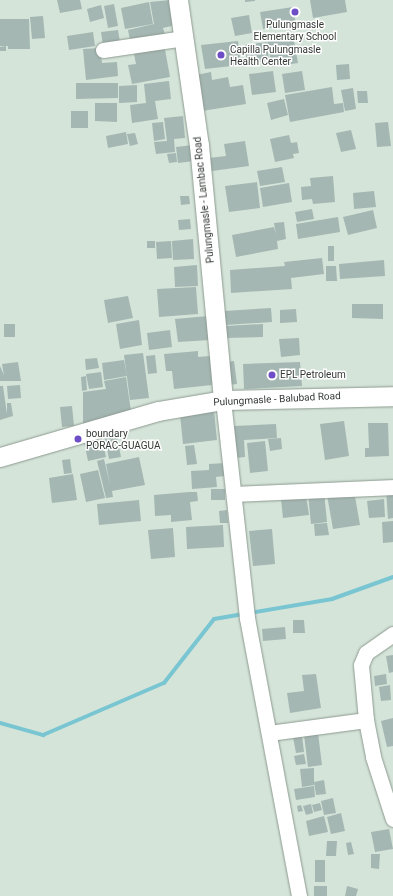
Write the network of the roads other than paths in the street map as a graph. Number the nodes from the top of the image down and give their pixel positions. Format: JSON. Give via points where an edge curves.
{"nodes":[{"id":1,"x":178,"y":0,"type":"edge"},
{"id":2,"x":184,"y":38,"type":"junction"},
{"id":3,"x":103,"y":50,"type":"dead end"},
{"id":4,"x":393,"y":396,"type":"edge"},
{"id":5,"x":223,"y":400,"type":"junction"},
{"id":6,"x":0,"y":457,"type":"edge"},
{"id":7,"x":393,"y":487,"type":"edge"},
{"id":8,"x":234,"y":494,"type":"junction"},
{"id":9,"x":393,"y":634,"type":"edge"},
{"id":10,"x":366,"y":720,"type":"junction"},
{"id":11,"x":269,"y":733,"type":"junction"},
{"id":12,"x":393,"y":819,"type":"edge"},
{"id":13,"x":299,"y":896,"type":"edge"}],
"edges":[{"from":1,"to":2,"type":"street","name":"Pulungmasle - Lambac Road"},
{"from":2,"to":3,"type":"street"},
{"from":2,"to":5,"type":"street","name":"Pulungmasle - Lambac Road","via":[[199,145]]},
{"from":4,"to":5,"type":"street","name":"Pulungmasle - Balubad Road"},
{"from":5,"to":6,"type":"street","name":"Pulungmasle - Balubad Road","via":[[158,411]]},
{"from":5,"to":8,"type":"street"},
{"from":7,"to":8,"type":"street"},
{"from":8,"to":11,"type":"street","via":[[247,613]]},
{"from":9,"to":10,"type":"street","via":[[366,653],[361,665]]},
{"from":10,"to":11,"type":"street"},
{"from":10,"to":12,"type":"street","via":[[373,757]]},
{"from":11,"to":13,"type":"street"}]}
